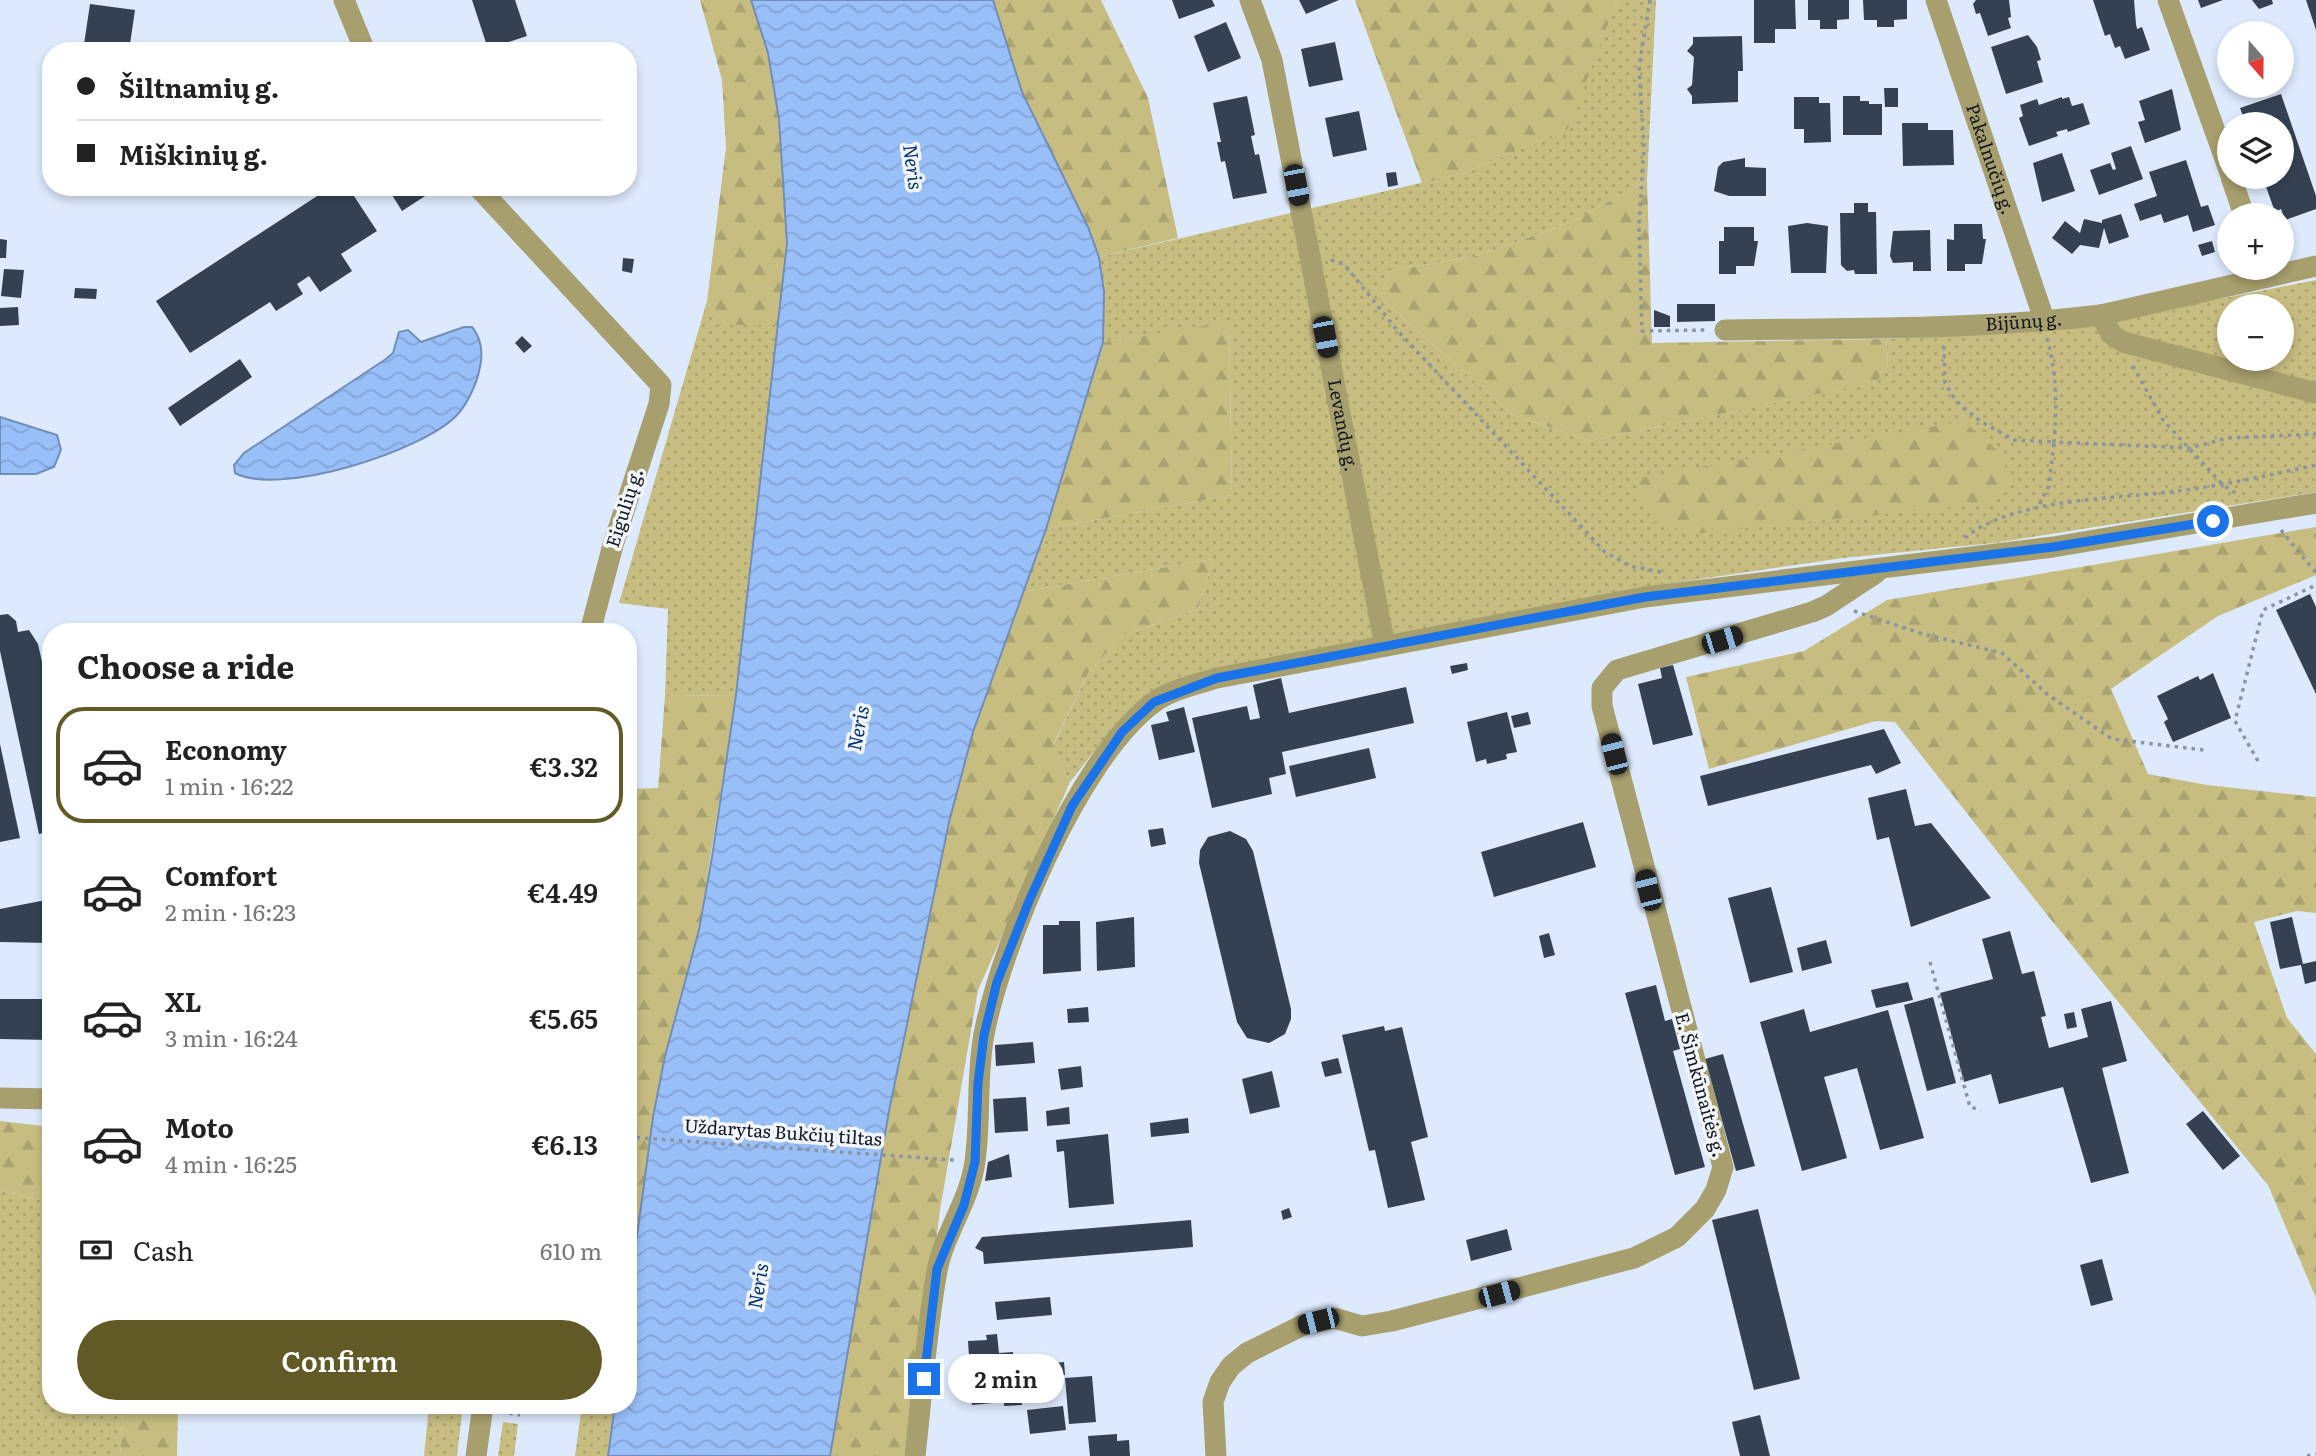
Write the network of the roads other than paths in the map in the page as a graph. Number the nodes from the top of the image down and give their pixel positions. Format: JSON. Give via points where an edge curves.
{"nodes":[{"id":1,"x":344,"y":0,"type":"edge"},
{"id":2,"x":1250,"y":0,"type":"edge"},
{"id":3,"x":1936,"y":0,"type":"edge"},
{"id":4,"x":2168,"y":0,"type":"edge"},
{"id":5,"x":361,"y":42,"type":"edge"},
{"id":6,"x":2217,"y":138,"type":"edge"},
{"id":7,"x":486,"y":196,"type":"edge"},
{"id":8,"x":2316,"y":266,"type":"edge"},
{"id":9,"x":2294,"y":269,"type":"edge"},
{"id":10,"x":2238,"y":280,"type":"edge"},
{"id":11,"x":2101,"y":315,"type":"junction"},
{"id":12,"x":2044,"y":319,"type":"junction"},
{"id":13,"x":1725,"y":330,"type":"road end"},
{"id":14,"x":2316,"y":393,"type":"edge"},
{"id":15,"x":2316,"y":503,"type":"edge"},
{"id":16,"x":1881,"y":570,"type":"junction"},
{"id":17,"x":592,"y":623,"type":"edge"},
{"id":18,"x":1385,"y":646,"type":"junction"},
{"id":19,"x":0,"y":1097,"type":"edge"},
{"id":20,"x":42,"y":1099,"type":"edge"},
{"id":21,"x":482,"y":1414,"type":"edge"},
{"id":22,"x":476,"y":1456,"type":"edge"},
{"id":23,"x":915,"y":1456,"type":"edge"},
{"id":24,"x":1216,"y":1456,"type":"edge"}],
"edges":[{"from":1,"to":5,"type":"street"},
{"from":2,"to":18,"type":"street","name":"Levandų g.","via":[[1272,60]]},
{"from":3,"to":12,"type":"street","name":"Pakalnučių g."},
{"from":4,"to":6,"type":"street"},
{"from":7,"to":17,"type":"street","name":"Eigulių g.","via":[[661,385]]},
{"from":8,"to":9,"type":"street","name":"Bijūnų g."},
{"from":10,"to":11,"type":"street","name":"Bijūnų g."},
{"from":11,"to":12,"type":"street","name":"Bijūnų g."},
{"from":11,"to":14,"type":"street","via":[[2111,334],[2123,342]]},
{"from":12,"to":13,"type":"street","name":"Bijūnų g.","via":[[1943,326]]},
{"from":15,"to":16,"type":"street"},
{"from":16,"to":18,"type":"street","via":[[1645,597]]},
{"from":16,"to":24,"type":"street","name":"E. Šimkūnaitės g.","via":[[1826,606],[1617,670],[1602,688],[1602,706],[1652,906],[1723,1167],[1705,1209],[1677,1237],[1634,1258],[1392,1321],[1362,1326],[1334,1318],[1275,1336],[1231,1366],[1220,1382],[1212,1412]]},
{"from":18,"to":23,"type":"street","via":[[1217,678],[1154,702],[1102,758],[1072,806],[997,982],[984,1035],[975,1162],[964,1205],[937,1269]]},
{"from":19,"to":20,"type":"street"},
{"from":21,"to":22,"type":"street"}]}
